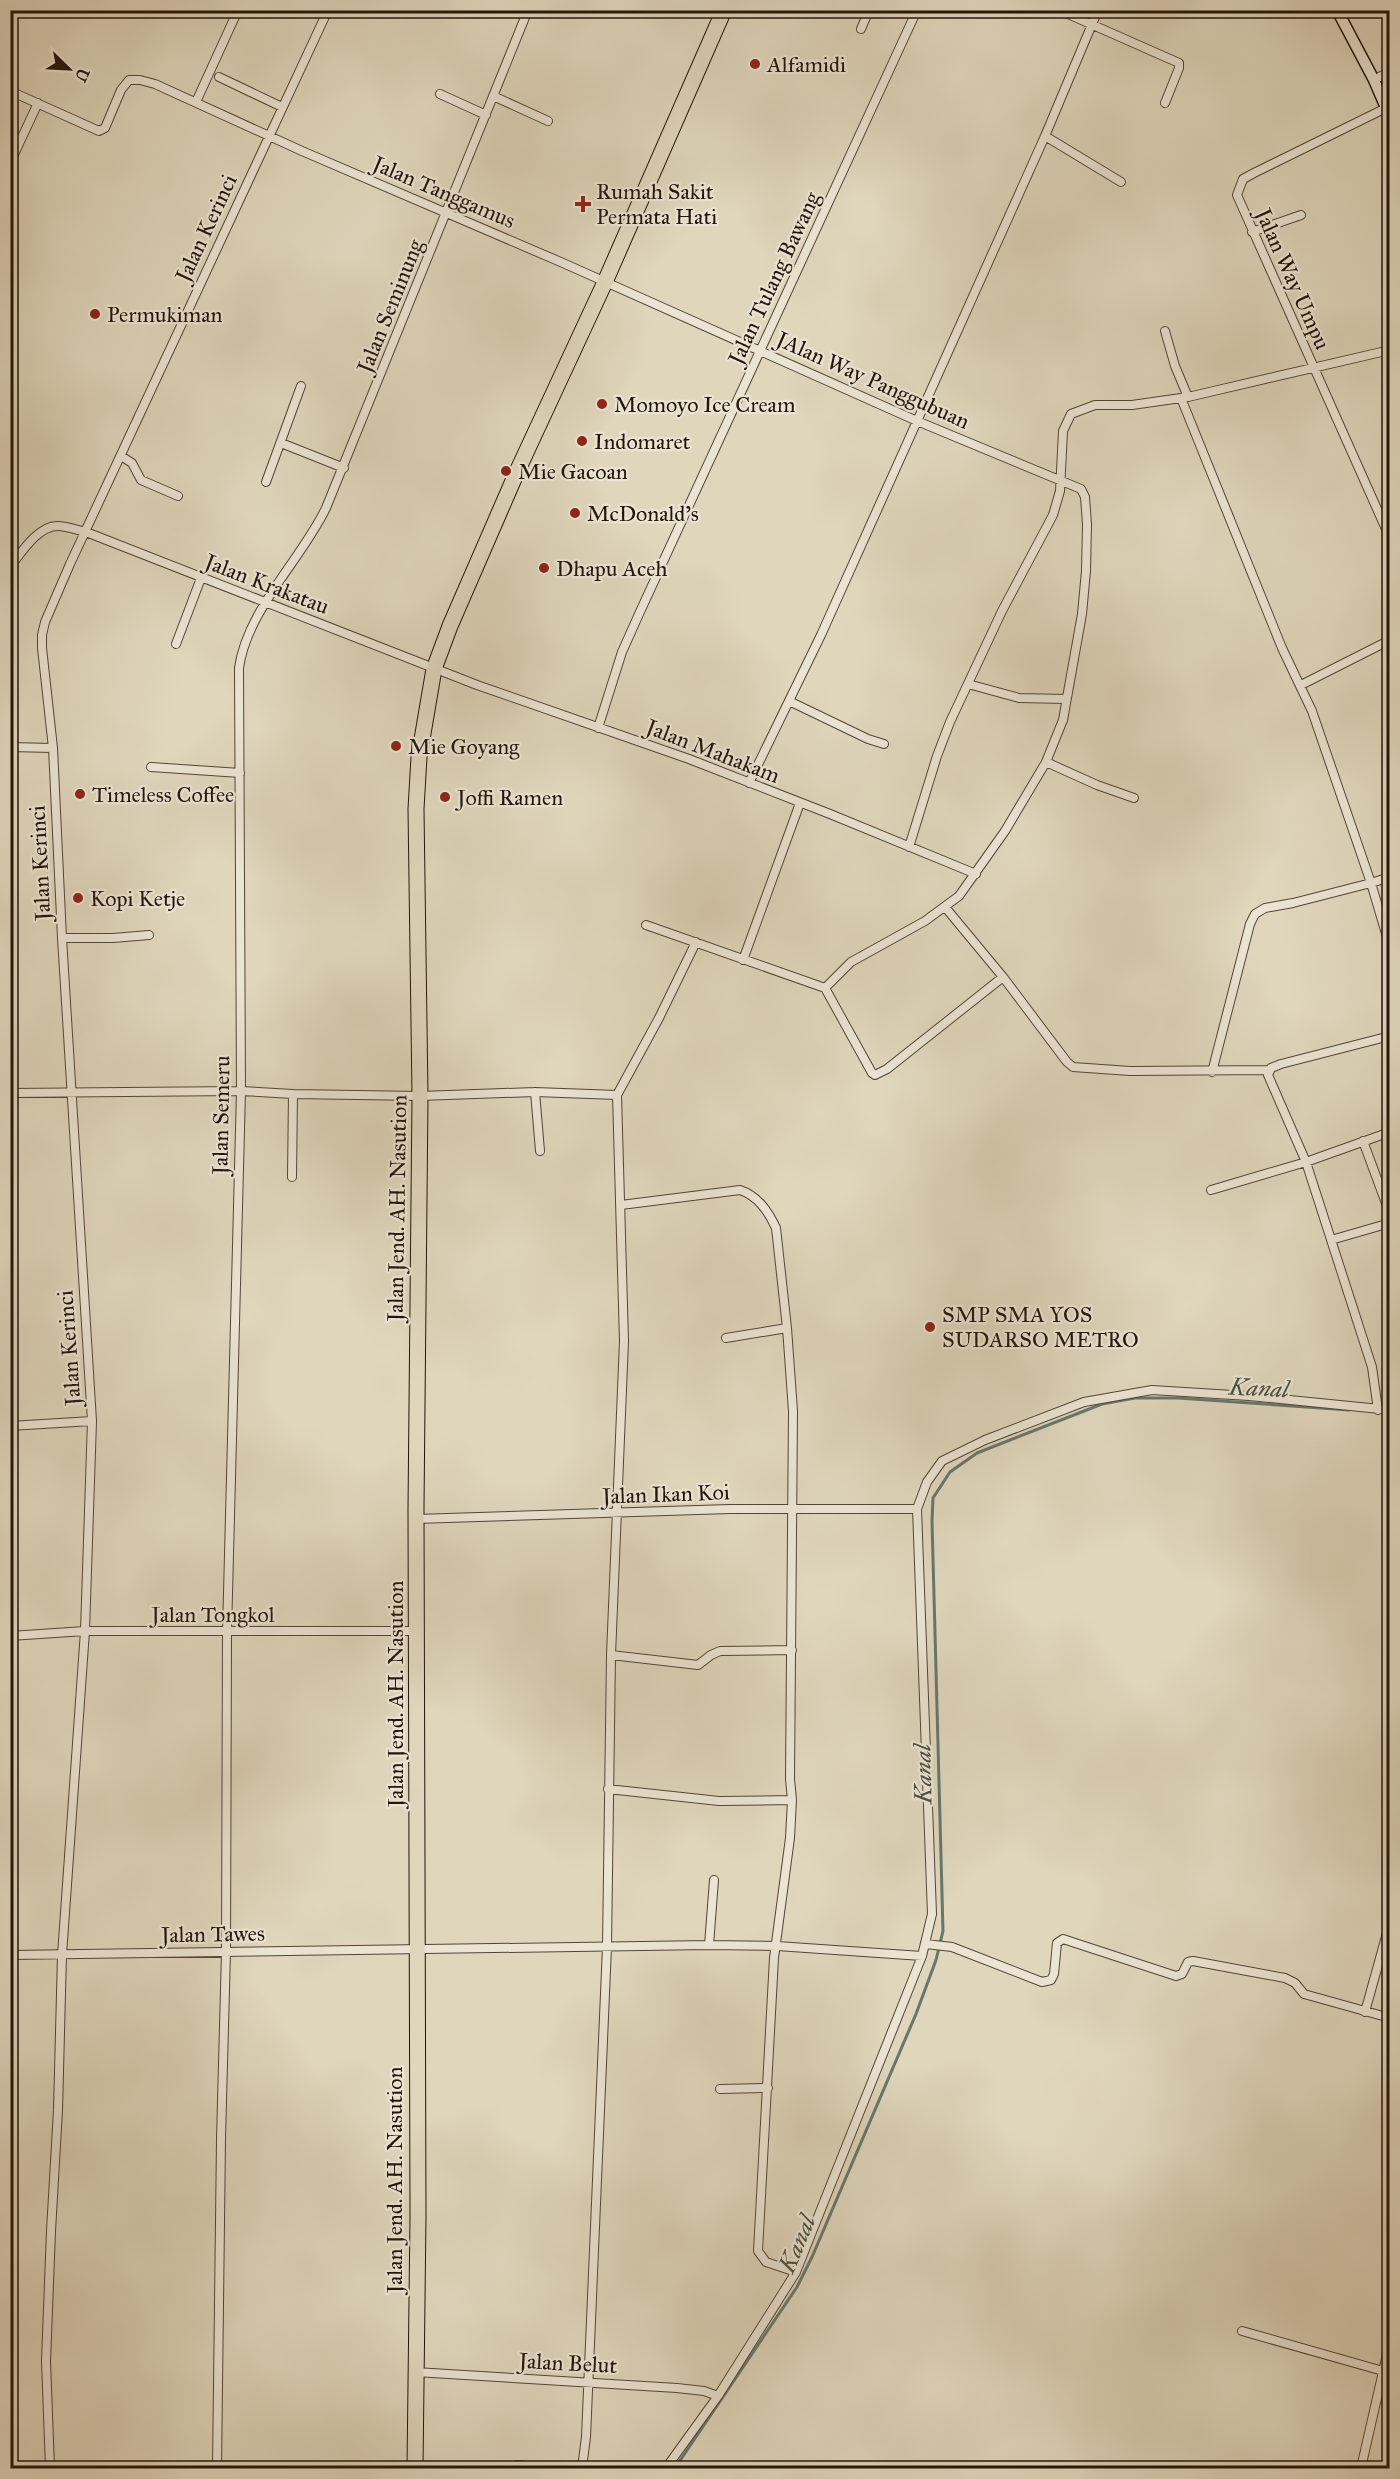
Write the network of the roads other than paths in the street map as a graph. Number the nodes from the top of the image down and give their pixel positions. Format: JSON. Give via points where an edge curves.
{"nodes":[{"id":1,"x":238,"y":10,"type":"edge"},
{"id":2,"x":328,"y":10,"type":"edge"},
{"id":3,"x":528,"y":10,"type":"edge"},
{"id":4,"x":724,"y":10,"type":"edge"},
{"id":5,"x":869,"y":10,"type":"edge"},
{"id":6,"x":917,"y":10,"type":"edge"},
{"id":7,"x":1059,"y":10,"type":"edge"},
{"id":8,"x":1098,"y":10,"type":"edge"},
{"id":9,"x":1337,"y":10,"type":"edge"},
{"id":10,"x":1092,"y":25,"type":"junction"},
{"id":11,"x":861,"y":29,"type":"dead end"},
{"id":12,"x":1389,"y":71,"type":"edge"},
{"id":13,"x":219,"y":77,"type":"dead end"},
{"id":14,"x":1374,"y":80,"type":"junction"},
{"id":15,"x":10,"y":91,"type":"edge"},
{"id":16,"x":440,"y":94,"type":"dead end"},
{"id":17,"x":493,"y":96,"type":"junction"},
{"id":18,"x":196,"y":102,"type":"junction"},
{"id":19,"x":38,"y":103,"type":"junction"},
{"id":20,"x":1165,"y":103,"type":"dead end"},
{"id":21,"x":282,"y":107,"type":"junction"},
{"id":22,"x":1388,"y":112,"type":"edge"},
{"id":23,"x":486,"y":115,"type":"junction"},
{"id":24,"x":548,"y":121,"type":"dead end"},
{"id":25,"x":268,"y":136,"type":"junction"},
{"id":26,"x":1045,"y":136,"type":"junction"},
{"id":27,"x":10,"y":163,"type":"edge"},
{"id":28,"x":1121,"y":182,"type":"dead end"},
{"id":29,"x":446,"y":212,"type":"junction"},
{"id":30,"x":1301,"y":214,"type":"dead end"},
{"id":31,"x":1252,"y":232,"type":"junction"},
{"id":32,"x":605,"y":282,"type":"junction"},
{"id":33,"x":1165,"y":331,"type":"dead end"},
{"id":34,"x":762,"y":350,"type":"junction"},
{"id":35,"x":1389,"y":350,"type":"edge"},
{"id":36,"x":1313,"y":368,"type":"junction"},
{"id":37,"x":301,"y":386,"type":"dead end"},
{"id":38,"x":1185,"y":397,"type":"junction"},
{"id":39,"x":916,"y":421,"type":"junction"},
{"id":40,"x":281,"y":443,"type":"junction"},
{"id":41,"x":121,"y":456,"type":"junction"},
{"id":42,"x":344,"y":468,"type":"junction"},
{"id":43,"x":1061,"y":481,"type":"junction"},
{"id":44,"x":266,"y":482,"type":"dead end"},
{"id":45,"x":178,"y":496,"type":"dead end"},
{"id":46,"x":86,"y":532,"type":"junction"},
{"id":47,"x":1389,"y":538,"type":"edge"},
{"id":48,"x":10,"y":567,"type":"edge"},
{"id":49,"x":201,"y":578,"type":"junction"},
{"id":50,"x":265,"y":604,"type":"junction"},
{"id":51,"x":1389,"y":640,"type":"edge"},
{"id":52,"x":176,"y":644,"type":"dead end"},
{"id":53,"x":435,"y":669,"type":"junction"},
{"id":54,"x":968,"y":684,"type":"junction"},
{"id":55,"x":1301,"y":685,"type":"junction"},
{"id":56,"x":1066,"y":699,"type":"junction"},
{"id":57,"x":789,"y":701,"type":"junction"},
{"id":58,"x":598,"y":728,"type":"junction"},
{"id":59,"x":884,"y":744,"type":"dead end"},
{"id":60,"x":10,"y":747,"type":"edge"},
{"id":61,"x":53,"y":748,"type":"junction"},
{"id":62,"x":1046,"y":762,"type":"junction"},
{"id":63,"x":152,"y":767,"type":"dead end"},
{"id":64,"x":240,"y":773,"type":"junction"},
{"id":65,"x":749,"y":783,"type":"junction"},
{"id":66,"x":1134,"y":798,"type":"dead end"},
{"id":67,"x":800,"y":803,"type":"junction"},
{"id":68,"x":909,"y":847,"type":"junction"},
{"id":69,"x":976,"y":874,"type":"junction"},
{"id":70,"x":1389,"y":877,"type":"edge"},
{"id":71,"x":1371,"y":883,"type":"junction"},
{"id":72,"x":945,"y":907,"type":"junction"},
{"id":73,"x":646,"y":925,"type":"dead end"},
{"id":74,"x":149,"y":935,"type":"dead end"},
{"id":75,"x":62,"y":938,"type":"junction"},
{"id":76,"x":696,"y":942,"type":"junction"},
{"id":77,"x":1389,"y":947,"type":"edge"},
{"id":78,"x":743,"y":960,"type":"junction"},
{"id":79,"x":1003,"y":976,"type":"junction"},
{"id":80,"x":825,"y":988,"type":"junction"},
{"id":81,"x":1389,"y":1036,"type":"edge"},
{"id":82,"x":1270,"y":1070,"type":"junction"},
{"id":83,"x":1212,"y":1072,"type":"junction"},
{"id":84,"x":241,"y":1091,"type":"junction"},
{"id":85,"x":535,"y":1092,"type":"junction"},
{"id":86,"x":10,"y":1093,"type":"edge"},
{"id":87,"x":73,"y":1093,"type":"junction"},
{"id":88,"x":293,"y":1094,"type":"junction"},
{"id":89,"x":617,"y":1095,"type":"junction"},
{"id":90,"x":420,"y":1096,"type":"junction"},
{"id":91,"x":1389,"y":1132,"type":"edge"},
{"id":92,"x":1363,"y":1141,"type":"junction"},
{"id":93,"x":540,"y":1151,"type":"dead end"},
{"id":94,"x":1306,"y":1162,"type":"junction"},
{"id":95,"x":292,"y":1177,"type":"dead end"},
{"id":96,"x":1211,"y":1190,"type":"dead end"},
{"id":97,"x":621,"y":1206,"type":"junction"},
{"id":98,"x":1389,"y":1214,"type":"edge"},
{"id":99,"x":1389,"y":1223,"type":"edge"},
{"id":100,"x":1331,"y":1240,"type":"junction"},
{"id":101,"x":787,"y":1328,"type":"junction"},
{"id":102,"x":726,"y":1338,"type":"dead end"},
{"id":103,"x":1378,"y":1410,"type":"junction"},
{"id":104,"x":1389,"y":1410,"type":"edge"},
{"id":105,"x":92,"y":1421,"type":"junction"},
{"id":106,"x":10,"y":1426,"type":"edge"},
{"id":107,"x":792,"y":1508,"type":"junction"},
{"id":108,"x":917,"y":1509,"type":"junction"},
{"id":109,"x":618,"y":1514,"type":"junction"},
{"id":110,"x":416,"y":1519,"type":"junction"},
{"id":111,"x":417,"y":1630,"type":"junction"},
{"id":112,"x":85,"y":1631,"type":"junction"},
{"id":113,"x":228,"y":1632,"type":"junction"},
{"id":114,"x":10,"y":1636,"type":"edge"},
{"id":115,"x":792,"y":1650,"type":"junction"},
{"id":116,"x":611,"y":1655,"type":"junction"},
{"id":117,"x":608,"y":1789,"type":"junction"},
{"id":118,"x":792,"y":1800,"type":"junction"},
{"id":119,"x":714,"y":1880,"type":"dead end"},
{"id":120,"x":1389,"y":1922,"type":"edge"},
{"id":121,"x":928,"y":1944,"type":"junction"},
{"id":122,"x":709,"y":1945,"type":"junction"},
{"id":123,"x":777,"y":1946,"type":"junction"},
{"id":124,"x":607,"y":1947,"type":"junction"},
{"id":125,"x":416,"y":1948,"type":"junction"},
{"id":126,"x":226,"y":1951,"type":"junction"},
{"id":127,"x":10,"y":1955,"type":"edge"},
{"id":128,"x":62,"y":1955,"type":"junction"},
{"id":129,"x":922,"y":1956,"type":"junction"},
{"id":130,"x":1365,"y":2012,"type":"junction"},
{"id":131,"x":1389,"y":2018,"type":"edge"},
{"id":132,"x":768,"y":2088,"type":"junction"},
{"id":133,"x":720,"y":2089,"type":"dead end"},
{"id":134,"x":796,"y":2272,"type":"junction"},
{"id":135,"x":1242,"y":2331,"type":"dead end"},
{"id":136,"x":1389,"y":2341,"type":"edge"},
{"id":137,"x":415,"y":2372,"type":"junction"},
{"id":138,"x":1385,"y":2372,"type":"edge"},
{"id":139,"x":589,"y":2381,"type":"junction"},
{"id":140,"x":718,"y":2396,"type":"junction"},
{"id":141,"x":517,"y":2465,"type":"dead end"},
{"id":142,"x":50,"y":2469,"type":"edge"},
{"id":143,"x":217,"y":2469,"type":"edge"},
{"id":144,"x":415,"y":2469,"type":"edge"},
{"id":145,"x":546,"y":2469,"type":"edge"},
{"id":146,"x":582,"y":2469,"type":"edge"},
{"id":147,"x":666,"y":2469,"type":"edge"},
{"id":148,"x":1361,"y":2469,"type":"edge"}],
"edges":[{"from":1,"to":18,"type":"street"},
{"from":2,"to":21,"type":"street","name":"Jalan Kerinci"},
{"from":3,"to":17,"type":"street","name":"Jalan Seminung"},
{"from":4,"to":32,"type":"highway","name":"Jalan Jend. AH. Nasution"},
{"from":5,"to":11,"type":"street"},
{"from":6,"to":34,"type":"street","name":"Jalan Tulang Bawang"},
{"from":7,"to":10,"type":"street"},
{"from":8,"to":10,"type":"street"},
{"from":9,"to":14,"type":"main road"},
{"from":10,"to":20,"type":"street","via":[[1179,63]]},
{"from":10,"to":26,"type":"street"},
{"from":12,"to":14,"type":"street"},
{"from":13,"to":21,"type":"street"},
{"from":14,"to":22,"type":"main road"},
{"from":15,"to":19,"type":"street"},
{"from":16,"to":23,"type":"street"},
{"from":17,"to":23,"type":"street","name":"Jalan Seminung"},
{"from":17,"to":24,"type":"street"},
{"from":18,"to":19,"type":"street","name":"Jalan Tanggamus","via":[[155,84],[129,80],[105,128],[99,131]]},
{"from":18,"to":25,"type":"street","name":"Jalan Tanggamus"},
{"from":19,"to":27,"type":"street"},
{"from":21,"to":25,"type":"street","name":"Jalan Kerinci"},
{"from":22,"to":31,"type":"street","name":"Jalan Way Umpu","via":[[1243,179],[1237,195]]},
{"from":23,"to":29,"type":"street","name":"Jalan Seminung"},
{"from":25,"to":29,"type":"street","name":"Jalan Tanggamus"},
{"from":25,"to":41,"type":"street","name":"Jalan Kerinci"},
{"from":26,"to":28,"type":"street"},
{"from":26,"to":39,"type":"street"},
{"from":29,"to":32,"type":"street","name":"Jalan Tanggamus"},
{"from":29,"to":42,"type":"street","name":"Jalan Seminung"},
{"from":30,"to":31,"type":"street"},
{"from":31,"to":36,"type":"street","name":"Jalan Way Umpu"},
{"from":32,"to":34,"type":"street","name":"JAlan Way Panggubuan"},
{"from":32,"to":53,"type":"highway","name":"Jalan Jend. AH. Nasution","via":[[498,516]]},
{"from":33,"to":38,"type":"street"},
{"from":34,"to":39,"type":"street","name":"JAlan Way Panggubuan"},
{"from":34,"to":58,"type":"street","name":"Jalan Tulang Bawang","via":[[635,623]]},
{"from":35,"to":36,"type":"street"},
{"from":36,"to":38,"type":"street"},
{"from":36,"to":47,"type":"street","name":"Jalan Way Umpu"},
{"from":37,"to":40,"type":"street"},
{"from":38,"to":43,"type":"street","via":[[1132,405],[1095,405],[1071,414],[1063,431]]},
{"from":38,"to":55,"type":"street","via":[[1282,648]]},
{"from":39,"to":43,"type":"street","name":"JAlan Way Panggubuan"},
{"from":39,"to":57,"type":"street"},
{"from":40,"to":42,"type":"street"},
{"from":40,"to":44,"type":"street"},
{"from":41,"to":45,"type":"street","via":[[132,463],[141,480]]},
{"from":41,"to":46,"type":"street","name":"Jalan Kerinci"},
{"from":42,"to":50,"type":"street","name":"Jalan Seminung","via":[[321,519]]},
{"from":43,"to":54,"type":"street","via":[[1053,515]]},
{"from":43,"to":56,"type":"street","name":"JAlan Way Panggubuan","via":[[1083,491],[1087,524],[1082,614]]},
{"from":46,"to":48,"type":"street","name":"Jalan Krakatau","via":[[58,526],[48,529]]},
{"from":46,"to":49,"type":"street","name":"Jalan Krakatau"},
{"from":46,"to":61,"type":"street","name":"Jalan Kerinci","via":[[42,635]]},
{"from":49,"to":50,"type":"street","name":"Jalan Krakatau"},
{"from":49,"to":52,"type":"street"},
{"from":50,"to":53,"type":"street","name":"Jalan Krakatau"},
{"from":50,"to":64,"type":"street","name":"Jalan Semeru","via":[[241,655]]},
{"from":51,"to":55,"type":"street"},
{"from":53,"to":58,"type":"street","name":"Jalan Mahakam"},
{"from":53,"to":90,"type":"highway","name":"Jalan Jend. AH. Nasution","via":[[424,720],[416,809]]},
{"from":54,"to":56,"type":"street","via":[[1019,698]]},
{"from":54,"to":68,"type":"street","via":[[937,756]]},
{"from":55,"to":71,"type":"street"},
{"from":56,"to":62,"type":"street","via":[[1063,720]]},
{"from":57,"to":59,"type":"street"},
{"from":57,"to":65,"type":"street"},
{"from":58,"to":65,"type":"street","name":"Jalan Mahakam"},
{"from":60,"to":61,"type":"street"},
{"from":61,"to":75,"type":"street","name":"Jalan Kerinci"},
{"from":62,"to":66,"type":"street"},
{"from":62,"to":69,"type":"street"},
{"from":63,"to":64,"type":"street"},
{"from":64,"to":84,"type":"street","name":"Jalan Semeru"},
{"from":65,"to":67,"type":"street","name":"Jalan Mahakam"},
{"from":67,"to":68,"type":"street","name":"Jalan Mahakam"},
{"from":67,"to":78,"type":"street"},
{"from":68,"to":69,"type":"street","name":"Jalan Mahakam"},
{"from":69,"to":72,"type":"street"},
{"from":70,"to":71,"type":"street"},
{"from":71,"to":77,"type":"street"},
{"from":71,"to":83,"type":"street","via":[[1265,908],[1255,914]]},
{"from":72,"to":79,"type":"street"},
{"from":72,"to":80,"type":"street","via":[[851,962]]},
{"from":73,"to":76,"type":"street"},
{"from":74,"to":75,"type":"street"},
{"from":75,"to":87,"type":"street","name":"Jalan Kerinci"},
{"from":76,"to":78,"type":"street"},
{"from":76,"to":89,"type":"street"},
{"from":78,"to":80,"type":"street"},
{"from":79,"to":80,"type":"street","via":[[875,1075]]},
{"from":79,"to":83,"type":"street","via":[[1066,1062],[1073,1066]]},
{"from":81,"to":82,"type":"street"},
{"from":82,"to":83,"type":"street"},
{"from":82,"to":94,"type":"street","via":[[1269,1077]]},
{"from":84,"to":87,"type":"street"},
{"from":84,"to":88,"type":"street"},
{"from":84,"to":113,"type":"street","name":"Jalan Semeru"},
{"from":85,"to":89,"type":"street"},
{"from":85,"to":90,"type":"street"},
{"from":85,"to":93,"type":"street"},
{"from":86,"to":87,"type":"street"},
{"from":87,"to":105,"type":"street","name":"Jalan Kerinci"},
{"from":88,"to":90,"type":"street"},
{"from":88,"to":95,"type":"street"},
{"from":89,"to":97,"type":"street"},
{"from":90,"to":110,"type":"highway","name":"Jalan Jend. AH. Nasution"},
{"from":91,"to":92,"type":"street"},
{"from":92,"to":94,"type":"street"},
{"from":92,"to":98,"type":"street"},
{"from":94,"to":96,"type":"street"},
{"from":94,"to":100,"type":"street"},
{"from":97,"to":101,"type":"street","via":[[740,1190],[756,1198],[776,1228]]},
{"from":97,"to":109,"type":"street","via":[[624,1304]]},
{"from":99,"to":100,"type":"street"},
{"from":100,"to":103,"type":"street","via":[[1372,1367]]},
{"from":101,"to":102,"type":"street"},
{"from":101,"to":107,"type":"street","via":[[793,1411]]},
{"from":103,"to":104,"type":"street"},
{"from":103,"to":108,"type":"street","via":[[1152,1390],[1084,1402],[942,1461],[927,1482]]},
{"from":105,"to":106,"type":"street"},
{"from":105,"to":112,"type":"street","name":"Jalan Kerinci"},
{"from":107,"to":108,"type":"street","name":"Jalan Ikan Koi"},
{"from":107,"to":109,"type":"street","name":"Jalan Ikan Koi"},
{"from":107,"to":115,"type":"street"},
{"from":108,"to":121,"type":"street","via":[[932,1914]]},
{"from":109,"to":110,"type":"street","name":"Jalan Ikan Koi"},
{"from":109,"to":116,"type":"street"},
{"from":110,"to":111,"type":"highway","name":"Jalan Jend. AH. Nasution"},
{"from":111,"to":113,"type":"street","name":"Jalan Tongkol"},
{"from":111,"to":125,"type":"highway","name":"Jalan Jend. AH. Nasution"},
{"from":112,"to":113,"type":"street","name":"Jalan Tongkol"},
{"from":112,"to":114,"type":"street","name":"Jalan Tongkol"},
{"from":112,"to":128,"type":"street","name":"Jalan Kerinci"},
{"from":113,"to":126,"type":"street","name":"Jalan Semeru"},
{"from":115,"to":116,"type":"street","via":[[720,1651],[698,1665]]},
{"from":115,"to":118,"type":"street"},
{"from":116,"to":117,"type":"street"},
{"from":117,"to":118,"type":"street","via":[[719,1801]]},
{"from":117,"to":124,"type":"street"},
{"from":118,"to":123,"type":"street"},
{"from":119,"to":122,"type":"street"},
{"from":120,"to":130,"type":"street"},
{"from":121,"to":129,"type":"street"},
{"from":121,"to":130,"type":"street","via":[[952,1947],[1042,1982],[1051,1980],[1054,1974],[1057,1943],[1063,1939],[1176,1976],[1193,1961],[1285,1978],[1304,1994]]},
{"from":122,"to":123,"type":"street","name":"Jalan Tawes"},
{"from":122,"to":124,"type":"street","name":"Jalan Tawes"},
{"from":123,"to":129,"type":"street","name":"Jalan Tawes"},
{"from":123,"to":132,"type":"street"},
{"from":124,"to":125,"type":"street","name":"Jalan Tawes"},
{"from":124,"to":139,"type":"street"},
{"from":125,"to":126,"type":"street","name":"Jalan Tawes"},
{"from":125,"to":137,"type":"highway","name":"Jalan Jend. AH. Nasution"},
{"from":126,"to":128,"type":"street","name":"Jalan Tawes"},
{"from":126,"to":143,"type":"street","name":"Jalan Semeru"},
{"from":127,"to":128,"type":"street","name":"Jalan Tawes"},
{"from":128,"to":142,"type":"street","name":"Jalan Kerinci","via":[[46,2361]]},
{"from":129,"to":134,"type":"street"},
{"from":130,"to":131,"type":"street"},
{"from":132,"to":133,"type":"street"},
{"from":132,"to":134,"type":"street","via":[[758,2251],[766,2262]]},
{"from":134,"to":140,"type":"street"},
{"from":135,"to":138,"type":"street"},
{"from":136,"to":138,"type":"street"},
{"from":137,"to":139,"type":"street","name":"Jalan Belut"},
{"from":137,"to":144,"type":"highway","name":"Jalan Jend. AH. Nasution"},
{"from":138,"to":148,"type":"street"},
{"from":139,"to":140,"type":"street","name":"Jalan Belut","via":[[695,2390]]},
{"from":139,"to":146,"type":"street"},
{"from":140,"to":147,"type":"street"},
{"from":141,"to":145,"type":"street"}]}
